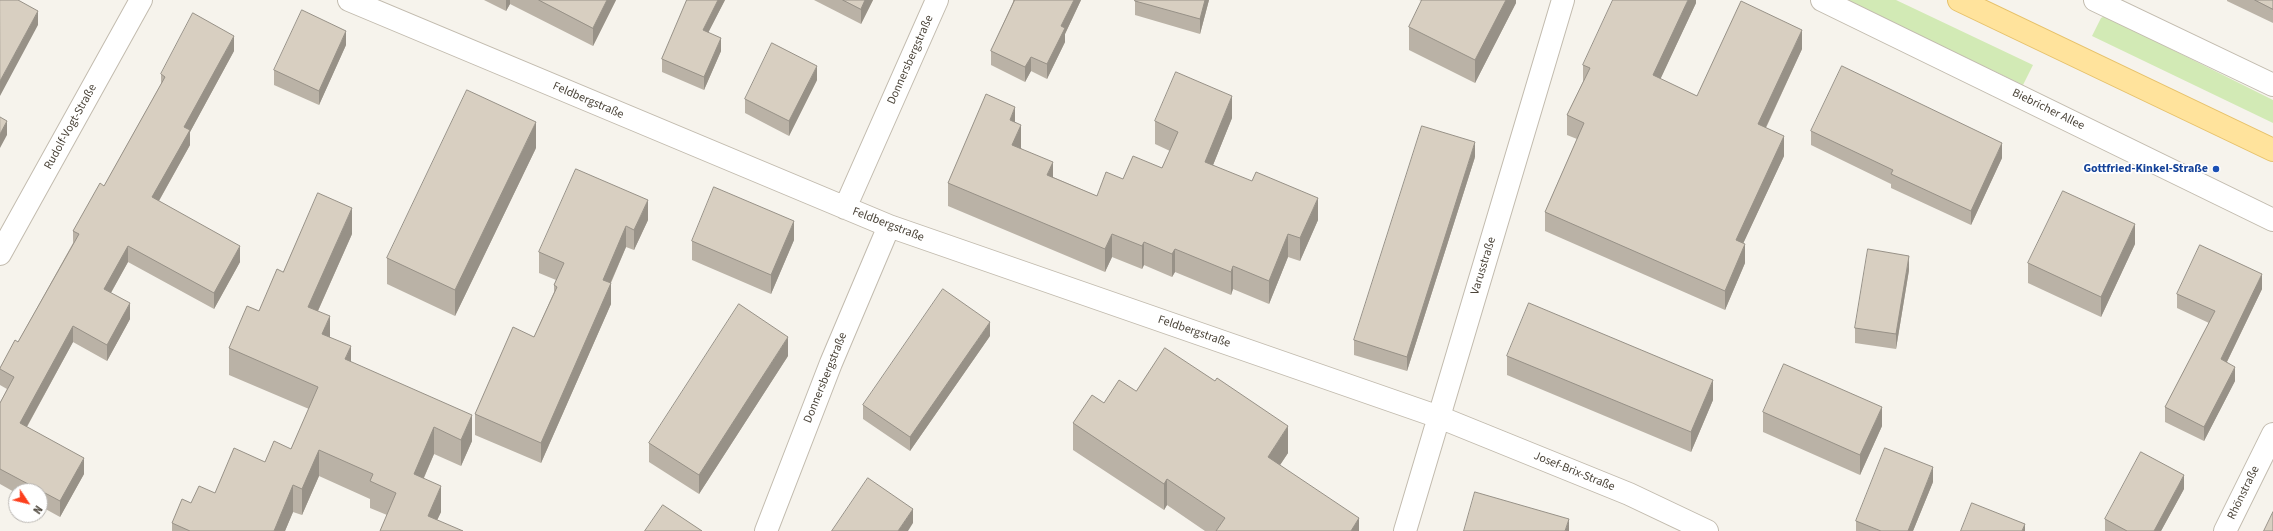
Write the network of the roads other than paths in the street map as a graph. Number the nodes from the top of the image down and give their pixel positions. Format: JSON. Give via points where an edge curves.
{"nodes":[{"id":1,"x":141,"y":0,"type":"edge"},
{"id":2,"x":350,"y":0,"type":"edge"},
{"id":3,"x":937,"y":0,"type":"edge"},
{"id":4,"x":1563,"y":0,"type":"edge"},
{"id":5,"x":1822,"y":0,"type":"edge"},
{"id":6,"x":1959,"y":0,"type":"edge"},
{"id":7,"x":2095,"y":0,"type":"edge"},
{"id":8,"x":2273,"y":85,"type":"edge"},
{"id":9,"x":2273,"y":150,"type":"edge"},
{"id":10,"x":845,"y":208,"type":"junction"},
{"id":11,"x":2273,"y":220,"type":"edge"},
{"id":12,"x":889,"y":226,"type":"junction"},
{"id":13,"x":0,"y":254,"type":"edge"},
{"id":14,"x":1439,"y":417,"type":"junction"},
{"id":15,"x":2273,"y":434,"type":"edge"},
{"id":16,"x":766,"y":531,"type":"edge"},
{"id":17,"x":1405,"y":531,"type":"edge"},
{"id":18,"x":1706,"y":531,"type":"edge"},
{"id":19,"x":2225,"y":531,"type":"edge"}],
"edges":[{"from":1,"to":13,"type":"street","name":"Rudolf-Vogt-Straße"},
{"from":2,"to":10,"type":"street","name":"Feldbergstraße"},
{"from":3,"to":10,"type":"street","name":"Donnersbergstraße"},
{"from":4,"to":14,"type":"street","name":"Varusstraße"},
{"from":5,"to":11,"type":"street","name":"Biebricher Allee"},
{"from":6,"to":9,"type":"main road"},
{"from":7,"to":8,"type":"street"},
{"from":10,"to":12,"type":"street","name":"Feldbergstraße"},
{"from":12,"to":14,"type":"street","name":"Feldbergstraße"},
{"from":12,"to":16,"type":"street","name":"Donnersbergstraße","via":[[831,362]]},
{"from":14,"to":17,"type":"street","name":"Varusstraße"},
{"from":14,"to":18,"type":"street","name":"Josef-Brix-Straße","via":[[1629,494]]},
{"from":15,"to":19,"type":"street","name":"Rhönstraße"}]}
